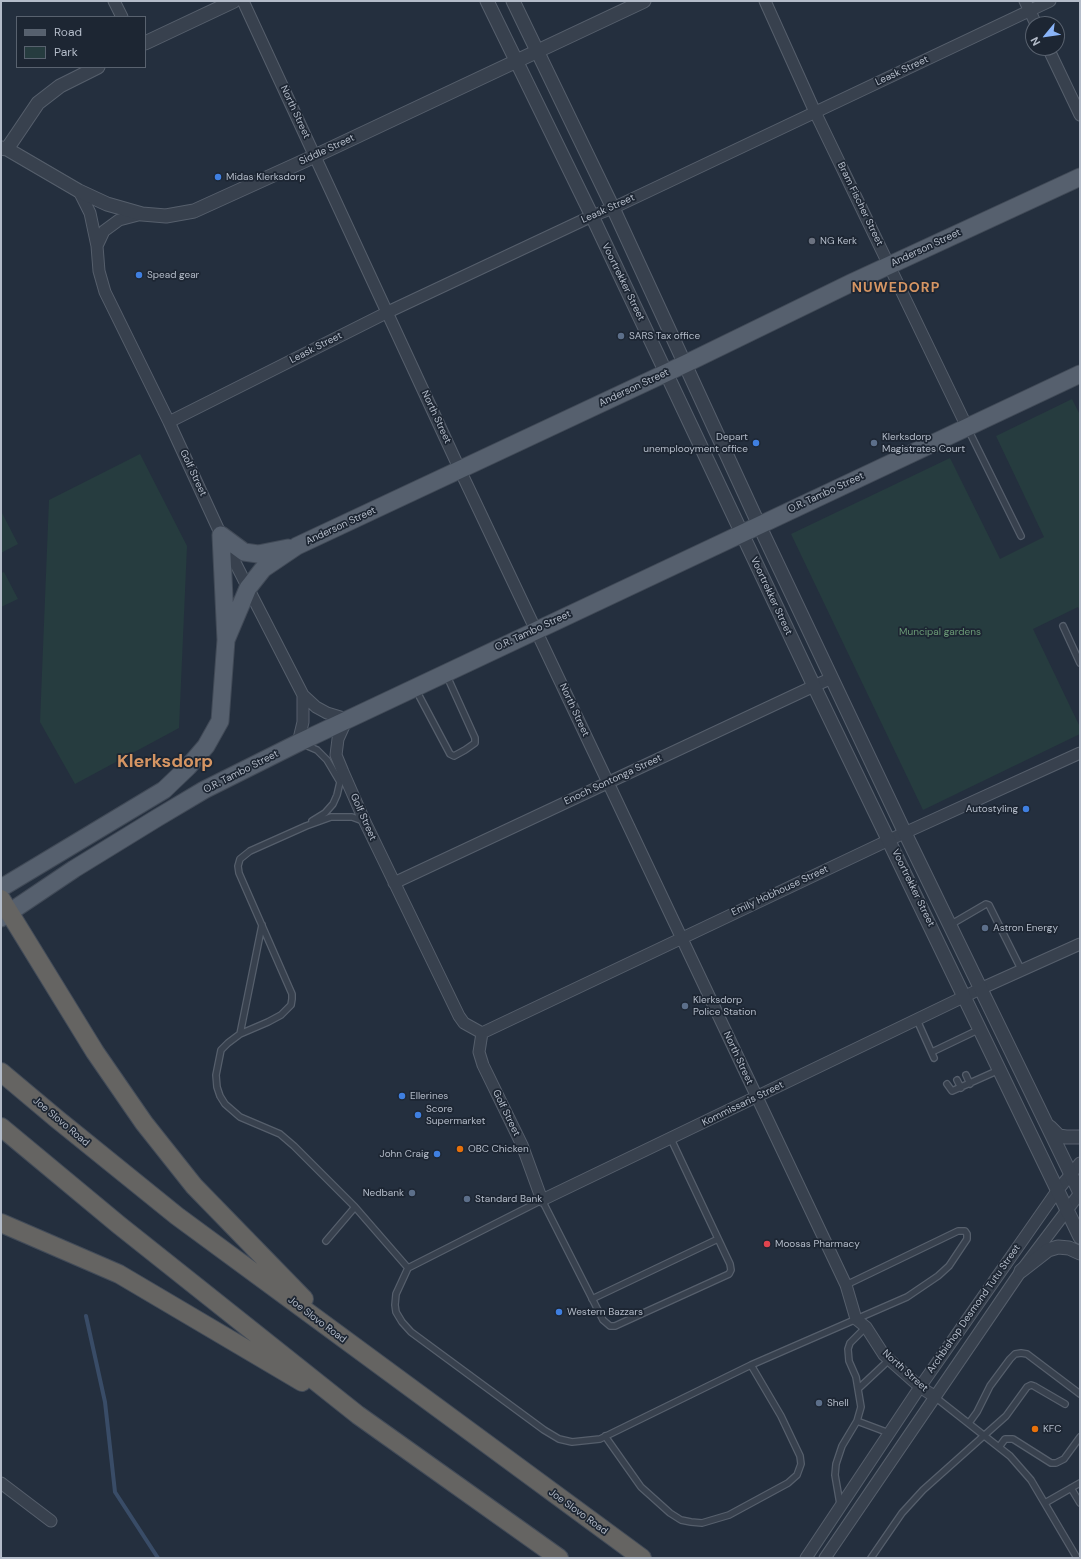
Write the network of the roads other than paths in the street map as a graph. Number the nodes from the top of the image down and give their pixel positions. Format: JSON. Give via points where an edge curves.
{"nodes":[{"id":1,"x":114,"y":1,"type":"edge"},
{"id":2,"x":234,"y":1,"type":"edge"},
{"id":3,"x":243,"y":1,"type":"edge"},
{"id":4,"x":487,"y":1,"type":"edge"},
{"id":5,"x":513,"y":1,"type":"edge"},
{"id":6,"x":644,"y":1,"type":"edge"},
{"id":7,"x":765,"y":1,"type":"edge"},
{"id":8,"x":1050,"y":1,"type":"edge"},
{"id":9,"x":1027,"y":6,"type":"edge"},
{"id":10,"x":122,"y":16,"type":"edge"},
{"id":11,"x":1032,"y":16,"type":"edge"},
{"id":12,"x":146,"y":43,"type":"edge"},
{"id":13,"x":536,"y":51,"type":"junction"},
{"id":14,"x":1052,"y":56,"type":"edge"},
{"id":15,"x":516,"y":61,"type":"junction"},
{"id":16,"x":96,"y":68,"type":"edge"},
{"id":17,"x":816,"y":112,"type":"junction"},
{"id":18,"x":1080,"y":115,"type":"edge"},
{"id":19,"x":4,"y":148,"type":"edge"},
{"id":20,"x":315,"y":156,"type":"junction"},
{"id":21,"x":1080,"y":177,"type":"edge"},
{"id":22,"x":79,"y":191,"type":"junction"},
{"id":23,"x":613,"y":208,"type":"junction"},
{"id":24,"x":142,"y":214,"type":"junction"},
{"id":25,"x":592,"y":216,"type":"junction"},
{"id":26,"x":97,"y":246,"type":"junction"},
{"id":27,"x":889,"y":265,"type":"junction"},
{"id":28,"x":388,"y":312,"type":"junction"},
{"id":29,"x":685,"y":364,"type":"junction"},
{"id":30,"x":666,"y":372,"type":"junction"},
{"id":31,"x":1080,"y":374,"type":"edge"},
{"id":32,"x":169,"y":422,"type":"junction"},
{"id":33,"x":967,"y":427,"type":"junction"},
{"id":34,"x":460,"y":470,"type":"junction"},
{"id":35,"x":759,"y":525,"type":"junction"},
{"id":36,"x":741,"y":533,"type":"junction"},
{"id":37,"x":221,"y":535,"type":"junction"},
{"id":38,"x":1020,"y":536,"type":"dead end"},
{"id":39,"x":297,"y":546,"type":"junction"},
{"id":40,"x":248,"y":588,"type":"junction"},
{"id":41,"x":1063,"y":626,"type":"dead end"},
{"id":42,"x":536,"y":630,"type":"junction"},
{"id":43,"x":226,"y":640,"type":"junction"},
{"id":44,"x":1080,"y":663,"type":"edge"},
{"id":45,"x":445,"y":672,"type":"junction"},
{"id":46,"x":832,"y":678,"type":"junction"},
{"id":47,"x":814,"y":686,"type":"junction"},
{"id":48,"x":414,"y":687,"type":"junction"},
{"id":49,"x":303,"y":695,"type":"junction"},
{"id":50,"x":348,"y":718,"type":"junction"},
{"id":51,"x":298,"y":743,"type":"junction"},
{"id":52,"x":1080,"y":753,"type":"edge"},
{"id":53,"x":608,"y":783,"type":"junction"},
{"id":54,"x":365,"y":822,"type":"junction"},
{"id":55,"x":306,"y":826,"type":"junction"},
{"id":56,"x":905,"y":833,"type":"junction"},
{"id":57,"x":889,"y":840,"type":"junction"},
{"id":58,"x":394,"y":883,"type":"junction"},
{"id":59,"x":1,"y":888,"type":"edge"},
{"id":60,"x":4,"y":909,"type":"edge"},
{"id":61,"x":262,"y":925,"type":"junction"},
{"id":62,"x":950,"y":925,"type":"junction"},
{"id":63,"x":681,"y":938,"type":"junction"},
{"id":64,"x":1080,"y":944,"type":"edge"},
{"id":65,"x":1022,"y":971,"type":"junction"},
{"id":66,"x":980,"y":990,"type":"junction"},
{"id":67,"x":965,"y":997,"type":"junction"},
{"id":68,"x":917,"y":1020,"type":"junction"},
{"id":69,"x":980,"y":1029,"type":"junction"},
{"id":70,"x":482,"y":1033,"type":"junction"},
{"id":71,"x":240,"y":1034,"type":"junction"},
{"id":72,"x":999,"y":1070,"type":"junction"},
{"id":73,"x":1,"y":1072,"type":"edge"},
{"id":74,"x":966,"y":1075,"type":"dead end"},
{"id":75,"x":957,"y":1080,"type":"dead end"},
{"id":76,"x":947,"y":1084,"type":"dead end"},
{"id":77,"x":970,"y":1084,"type":"junction"},
{"id":78,"x":961,"y":1088,"type":"junction"},
{"id":79,"x":756,"y":1097,"type":"junction"},
{"id":80,"x":1046,"y":1122,"type":"junction"},
{"id":81,"x":1,"y":1127,"type":"edge"},
{"id":82,"x":1080,"y":1137,"type":"edge"},
{"id":83,"x":671,"y":1139,"type":"junction"},
{"id":84,"x":1080,"y":1163,"type":"edge"},
{"id":85,"x":1071,"y":1174,"type":"junction"},
{"id":86,"x":1058,"y":1191,"type":"junction"},
{"id":87,"x":1080,"y":1193,"type":"edge"},
{"id":88,"x":542,"y":1200,"type":"junction"},
{"id":89,"x":355,"y":1208,"type":"junction"},
{"id":90,"x":1068,"y":1210,"type":"junction"},
{"id":91,"x":1,"y":1223,"type":"edge"},
{"id":92,"x":1080,"y":1237,"type":"edge"},
{"id":93,"x":718,"y":1239,"type":"junction"},
{"id":94,"x":326,"y":1241,"type":"dead end"},
{"id":95,"x":1080,"y":1253,"type":"edge"},
{"id":96,"x":408,"y":1268,"type":"junction"},
{"id":97,"x":1021,"y":1271,"type":"junction"},
{"id":98,"x":846,"y":1285,"type":"junction"},
{"id":99,"x":592,"y":1299,"type":"junction"},
{"id":100,"x":856,"y":1320,"type":"junction"},
{"id":101,"x":866,"y":1327,"type":"junction"},
{"id":102,"x":349,"y":1343,"type":"junction"},
{"id":103,"x":889,"y":1360,"type":"junction"},
{"id":104,"x":751,"y":1365,"type":"junction"},
{"id":105,"x":920,"y":1387,"type":"junction"},
{"id":106,"x":859,"y":1388,"type":"junction"},
{"id":107,"x":1080,"y":1394,"type":"edge"},
{"id":108,"x":934,"y":1396,"type":"junction"},
{"id":109,"x":1065,"y":1404,"type":"dead end"},
{"id":110,"x":358,"y":1415,"type":"junction"},
{"id":111,"x":857,"y":1421,"type":"junction"},
{"id":112,"x":969,"y":1423,"type":"junction"},
{"id":113,"x":889,"y":1433,"type":"junction"},
{"id":114,"x":984,"y":1435,"type":"junction"},
{"id":115,"x":605,"y":1436,"type":"junction"},
{"id":116,"x":1080,"y":1437,"type":"edge"},
{"id":117,"x":999,"y":1447,"type":"junction"},
{"id":118,"x":1,"y":1483,"type":"edge"},
{"id":119,"x":1080,"y":1483,"type":"edge"},
{"id":120,"x":1071,"y":1488,"type":"junction"},
{"id":121,"x":1045,"y":1503,"type":"junction"},
{"id":122,"x":1080,"y":1503,"type":"edge"},
{"id":123,"x":841,"y":1506,"type":"junction"},
{"id":124,"x":51,"y":1521,"type":"dead end"},
{"id":125,"x":559,"y":1558,"type":"edge"},
{"id":126,"x":642,"y":1558,"type":"edge"},
{"id":127,"x":806,"y":1558,"type":"edge"},
{"id":128,"x":825,"y":1558,"type":"edge"},
{"id":129,"x":871,"y":1558,"type":"edge"},
{"id":130,"x":1077,"y":1558,"type":"edge"}],
"edges":[{"from":1,"to":10,"type":"street"},
{"from":2,"to":12,"type":"street"},
{"from":3,"to":20,"type":"street","name":"North Street"},
{"from":4,"to":15,"type":"street","name":"Voortrekker Street"},
{"from":5,"to":13,"type":"street","name":"Voortrekker Street"},
{"from":6,"to":13,"type":"street","name":"Siddle Street"},
{"from":7,"to":17,"type":"street","name":"Bram Fischer Street"},
{"from":8,"to":9,"type":"street","name":"Leask Street"},
{"from":9,"to":11,"type":"street"},
{"from":9,"to":17,"type":"street","name":"Leask Street"},
{"from":13,"to":15,"type":"street","name":"Siddle Street"},
{"from":13,"to":23,"type":"street","name":"Voortrekker Street"},
{"from":14,"to":18,"type":"street"},
{"from":15,"to":20,"type":"street","name":"Siddle Street"},
{"from":15,"to":25,"type":"street","name":"Voortrekker Street"},
{"from":16,"to":19,"type":"street","via":[[60,86],[38,103]]},
{"from":17,"to":23,"type":"street","name":"Leask Street"},
{"from":17,"to":27,"type":"street","name":"Bram Fischer Street"},
{"from":19,"to":22,"type":"street","name":"Siddle Street"},
{"from":20,"to":24,"type":"street","name":"Siddle Street","via":[[194,210],[166,216]]},
{"from":20,"to":28,"type":"street","name":"North Street"},
{"from":21,"to":27,"type":"main road","name":"Anderson Street"},
{"from":22,"to":24,"type":"street","name":"Siddle Street","via":[[107,204]]},
{"from":22,"to":26,"type":"street","name":"Golf Street","via":[[90,213]]},
{"from":23,"to":25,"type":"street","name":"Leask Street"},
{"from":23,"to":29,"type":"street","name":"Voortrekker Street"},
{"from":24,"to":26,"type":"street","via":[[120,220],[104,231]]},
{"from":25,"to":28,"type":"street","name":"Leask Street"},
{"from":25,"to":30,"type":"street","name":"Voortrekker Street"},
{"from":26,"to":32,"type":"street","name":"Golf Street","via":[[99,271],[105,292]]},
{"from":27,"to":29,"type":"main road","name":"Anderson Street"},
{"from":27,"to":33,"type":"street","name":"Bram Fischer Street"},
{"from":28,"to":32,"type":"street","name":"Leask Street"},
{"from":28,"to":34,"type":"street","name":"North Street"},
{"from":29,"to":30,"type":"main road","name":"Anderson Street"},
{"from":29,"to":35,"type":"street","name":"Voortrekker Street"},
{"from":30,"to":34,"type":"main road","name":"Anderson Street"},
{"from":30,"to":36,"type":"street","name":"Voortrekker Street"},
{"from":31,"to":33,"type":"main road","name":"O.R. Tambo Street"},
{"from":32,"to":37,"type":"street","name":"Golf Street"},
{"from":33,"to":35,"type":"main road","name":"O.R. Tambo Street"},
{"from":33,"to":38,"type":"lane"},
{"from":34,"to":39,"type":"main road","name":"Anderson Street"},
{"from":34,"to":42,"type":"street","name":"North Street"},
{"from":35,"to":36,"type":"main road","name":"O.R. Tambo Street"},
{"from":35,"to":46,"type":"street","name":"Voortrekker Street"},
{"from":36,"to":42,"type":"main road","name":"O.R. Tambo Street"},
{"from":36,"to":47,"type":"street","name":"Voortrekker Street"},
{"from":37,"to":39,"type":"main road","via":[[244,552],[258,554]]},
{"from":37,"to":40,"type":"street","name":"Golf Street"},
{"from":37,"to":43,"type":"main road"},
{"from":39,"to":40,"type":"main road","name":"Anderson Street","via":[[263,569]]},
{"from":40,"to":43,"type":"main road","name":"Anderson Street"},
{"from":40,"to":49,"type":"street","name":"Golf Street"},
{"from":41,"to":44,"type":"lane"},
{"from":42,"to":45,"type":"main road","name":"O.R. Tambo Street"},
{"from":42,"to":53,"type":"street","name":"North Street"},
{"from":43,"to":59,"type":"main road","via":[[220,721],[206,746],[188,767],[164,790]]},
{"from":45,"to":48,"type":"main road","name":"O.R. Tambo Street"},
{"from":45,"to":48,"type":"lane","via":[[476,741],[454,756],[450,754]]},
{"from":46,"to":47,"type":"street","name":"Enoch Sontonga Street"},
{"from":46,"to":56,"type":"street","name":"Voortrekker Street"},
{"from":47,"to":53,"type":"street","name":"Enoch Sontonga Street"},
{"from":47,"to":57,"type":"street","name":"Voortrekker Street"},
{"from":48,"to":50,"type":"main road","name":"O.R. Tambo Street"},
{"from":49,"to":50,"type":"street","name":"Golf Street","via":[[327,714]]},
{"from":49,"to":51,"type":"street","name":"Golf Street","via":[[303,722]]},
{"from":50,"to":51,"type":"main road","name":"O.R. Tambo Street"},
{"from":50,"to":54,"type":"street","name":"Golf Street","via":[[338,739],[336,754]]},
{"from":51,"to":55,"type":"lane","via":[[317,750],[327,760],[340,782],[333,804]]},
{"from":51,"to":60,"type":"main road","name":"O.R. Tambo Street","via":[[204,790]]},
{"from":52,"to":56,"type":"street","name":"Emily Hobhouse Street"},
{"from":53,"to":58,"type":"street","name":"Enoch Sontonga Street"},
{"from":53,"to":63,"type":"street","name":"North Street"},
{"from":54,"to":55,"type":"lane","via":[[342,816]]},
{"from":54,"to":58,"type":"street","name":"Golf Street"},
{"from":55,"to":61,"type":"lane","via":[[250,851],[240,859],[239,873]]},
{"from":56,"to":57,"type":"street","name":"Emily Hobhouse Street"},
{"from":56,"to":62,"type":"street","name":"Voortrekker Street"},
{"from":57,"to":63,"type":"street","name":"Emily Hobhouse Street"},
{"from":57,"to":67,"type":"street","name":"Voortrekker Street"},
{"from":58,"to":70,"type":"street","name":"Golf Street","via":[[459,1016],[464,1023]]},
{"from":60,"to":102,"type":"highway","via":[[95,1052],[144,1123],[194,1186]]},
{"from":61,"to":71,"type":"lane"},
{"from":61,"to":71,"type":"lane","via":[[292,994],[292,1000],[281,1015]]},
{"from":62,"to":65,"type":"lane","via":[[988,904]]},
{"from":62,"to":66,"type":"street","name":"Voortrekker Street"},
{"from":63,"to":70,"type":"street","name":"Emily Hobhouse Street"},
{"from":63,"to":79,"type":"street","name":"North Street"},
{"from":64,"to":65,"type":"street","name":"Kommissaris Street"},
{"from":65,"to":66,"type":"street","name":"Kommissaris Street"},
{"from":66,"to":67,"type":"street","name":"Kommissaris Street"},
{"from":66,"to":80,"type":"street","name":"Voortrekker Street"},
{"from":67,"to":68,"type":"street","name":"Kommissaris Street"},
{"from":67,"to":69,"type":"street","name":"Voortrekker Street"},
{"from":68,"to":69,"type":"lane","via":[[933,1055]]},
{"from":68,"to":79,"type":"street","name":"Kommissaris Street"},
{"from":69,"to":72,"type":"street","name":"Voortrekker Street"},
{"from":70,"to":88,"type":"street","name":"Golf Street","via":[[479,1052],[483,1065],[522,1145]]},
{"from":71,"to":89,"type":"lane","via":[[221,1050],[216,1075],[222,1100],[240,1117],[280,1134]]},
{"from":72,"to":77,"type":"lane"},
{"from":72,"to":86,"type":"street","name":"Voortrekker Street"},
{"from":73,"to":102,"type":"highway","name":"Joe Slovo Road","via":[[177,1216]]},
{"from":74,"to":77,"type":"lane"},
{"from":75,"to":78,"type":"lane"},
{"from":76,"to":78,"type":"lane","via":[[952,1090]]},
{"from":77,"to":78,"type":"lane"},
{"from":79,"to":83,"type":"street","name":"Kommissaris Street"},
{"from":79,"to":98,"type":"street","name":"North Street"},
{"from":80,"to":82,"type":"street","via":[[1059,1136]]},
{"from":80,"to":85,"type":"street","name":"Voortrekker Street"},
{"from":81,"to":110,"type":"highway","via":[[119,1225]]},
{"from":83,"to":88,"type":"street","name":"Kommissaris Street"},
{"from":83,"to":93,"type":"lane","name":"Golf Street"},
{"from":84,"to":85,"type":"street","name":"Archbishop Desmond Tutu Street"},
{"from":85,"to":86,"type":"street","name":"Archbishop Desmond Tutu Street"},
{"from":85,"to":87,"type":"street","name":"Voortrekker Street"},
{"from":86,"to":90,"type":"street","name":"Voortrekker Street"},
{"from":86,"to":105,"type":"street","name":"Archbishop Desmond Tutu Street"},
{"from":87,"to":90,"type":"street","name":"Archbishop Desmond Tutu Street"},
{"from":88,"to":96,"type":"lane","name":"Kommissaris Street"},
{"from":88,"to":99,"type":"lane","name":"Golf Street"},
{"from":89,"to":94,"type":"lane"},
{"from":89,"to":96,"type":"lane"},
{"from":90,"to":92,"type":"street","name":"Voortrekker Street"},
{"from":90,"to":97,"type":"street","name":"Archbishop Desmond Tutu Street"},
{"from":91,"to":110,"type":"highway","via":[[119,1274]]},
{"from":93,"to":99,"type":"lane"},
{"from":93,"to":99,"type":"lane","name":"Golf Street","via":[[730,1264],[729,1274],[615,1326],[606,1324]]},
{"from":95,"to":97,"type":"street","via":[[1069,1248],[1048,1250]]},
{"from":96,"to":115,"type":"lane","via":[[396,1294],[394,1305],[402,1322],[411,1332],[559,1439],[585,1442]]},
{"from":97,"to":108,"type":"street","name":"Archbishop Desmond Tutu Street"},
{"from":98,"to":100,"type":"street","name":"North Street"},
{"from":98,"to":100,"type":"lane","via":[[958,1231],[965,1231],[967,1234],[968,1238],[950,1266],[938,1276],[907,1296]]},
{"from":100,"to":101,"type":"street","name":"North Street"},
{"from":100,"to":104,"type":"lane"},
{"from":101,"to":103,"type":"street","name":"North Street"},
{"from":101,"to":106,"type":"lane","via":[[850,1343],[848,1349],[849,1361]]},
{"from":102,"to":126,"type":"highway","name":"Joe Slovo Road"},
{"from":103,"to":105,"type":"street","name":"North Street"},
{"from":103,"to":106,"type":"lane"},
{"from":104,"to":115,"type":"lane"},
{"from":104,"to":115,"type":"lane","via":[[781,1416],[802,1464],[797,1475],[788,1483],[729,1515],[696,1523],[681,1520],[670,1513],[641,1487]]},
{"from":105,"to":108,"type":"street","name":"North Street"},
{"from":105,"to":113,"type":"street","name":"Archbishop Desmond Tutu Street"},
{"from":106,"to":111,"type":"lane","via":[[861,1407]]},
{"from":107,"to":112,"type":"lane","via":[[1027,1354],[1015,1354],[990,1386]]},
{"from":108,"to":112,"type":"lane"},
{"from":108,"to":128,"type":"street","name":"Archbishop Desmond Tutu Street"},
{"from":109,"to":114,"type":"lane","via":[[1031,1385],[1025,1389],[1006,1416]]},
{"from":110,"to":125,"type":"highway"},
{"from":111,"to":113,"type":"lane"},
{"from":111,"to":123,"type":"lane","via":[[842,1446],[836,1464],[835,1475]]},
{"from":112,"to":114,"type":"lane"},
{"from":113,"to":123,"type":"street","name":"Archbishop Desmond Tutu Street"},
{"from":114,"to":117,"type":"lane"},
{"from":114,"to":129,"type":"lane","via":[[902,1513]]},
{"from":116,"to":117,"type":"lane","via":[[1064,1459],[1056,1463],[1051,1463],[1013,1439],[1005,1440]]},
{"from":117,"to":121,"type":"lane","via":[[1031,1480]]},
{"from":118,"to":124,"type":"street"},
{"from":119,"to":120,"type":"lane"},
{"from":120,"to":121,"type":"lane"},
{"from":120,"to":122,"type":"lane"},
{"from":121,"to":130,"type":"lane"},
{"from":123,"to":127,"type":"street","name":"Archbishop Desmond Tutu Street"}]}
